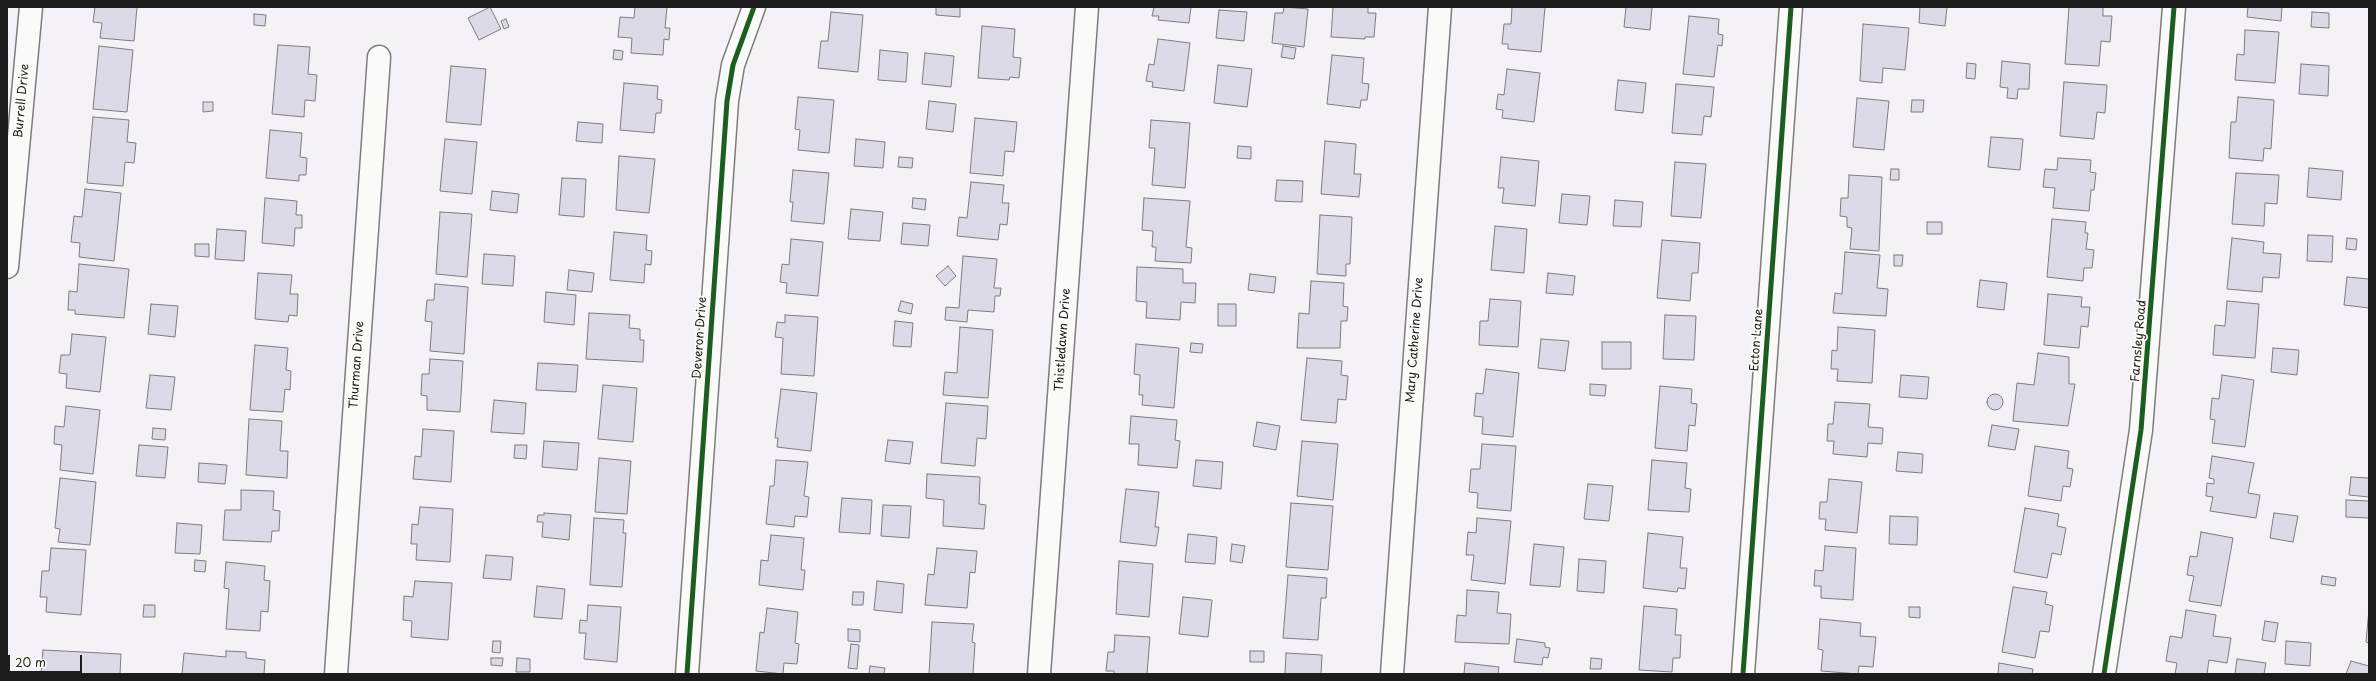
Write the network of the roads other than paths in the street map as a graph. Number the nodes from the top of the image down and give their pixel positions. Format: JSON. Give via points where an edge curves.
{"nodes":[{"id":1,"x":31,"y":7,"type":"edge"},
{"id":2,"x":754,"y":7,"type":"edge"},
{"id":3,"x":1087,"y":7,"type":"edge"},
{"id":4,"x":1440,"y":7,"type":"edge"},
{"id":5,"x":1791,"y":7,"type":"edge"},
{"id":6,"x":2174,"y":7,"type":"edge"},
{"id":7,"x":379,"y":57,"type":"dead end"},
{"id":8,"x":7,"y":267,"type":"edge"},
{"id":9,"x":336,"y":674,"type":"edge"},
{"id":10,"x":687,"y":674,"type":"edge"},
{"id":11,"x":1039,"y":674,"type":"edge"},
{"id":12,"x":1392,"y":674,"type":"edge"},
{"id":13,"x":1743,"y":674,"type":"edge"},
{"id":14,"x":2104,"y":674,"type":"edge"}],
"edges":[{"from":1,"to":8,"type":"street","name":"Burrell Drive"},
{"from":2,"to":10,"type":"street","name":"Deveron Drive","via":[[733,65],[727,101]]},
{"from":3,"to":11,"type":"street","name":"Thistledawn Drive"},
{"from":4,"to":12,"type":"street","name":"Mary Catherine Drive"},
{"from":5,"to":13,"type":"street","name":"Ecton Lane"},
{"from":6,"to":14,"type":"street","name":"Farnsley Road","via":[[2141,430]]},
{"from":7,"to":9,"type":"street","name":"Thurman Drive"}]}
